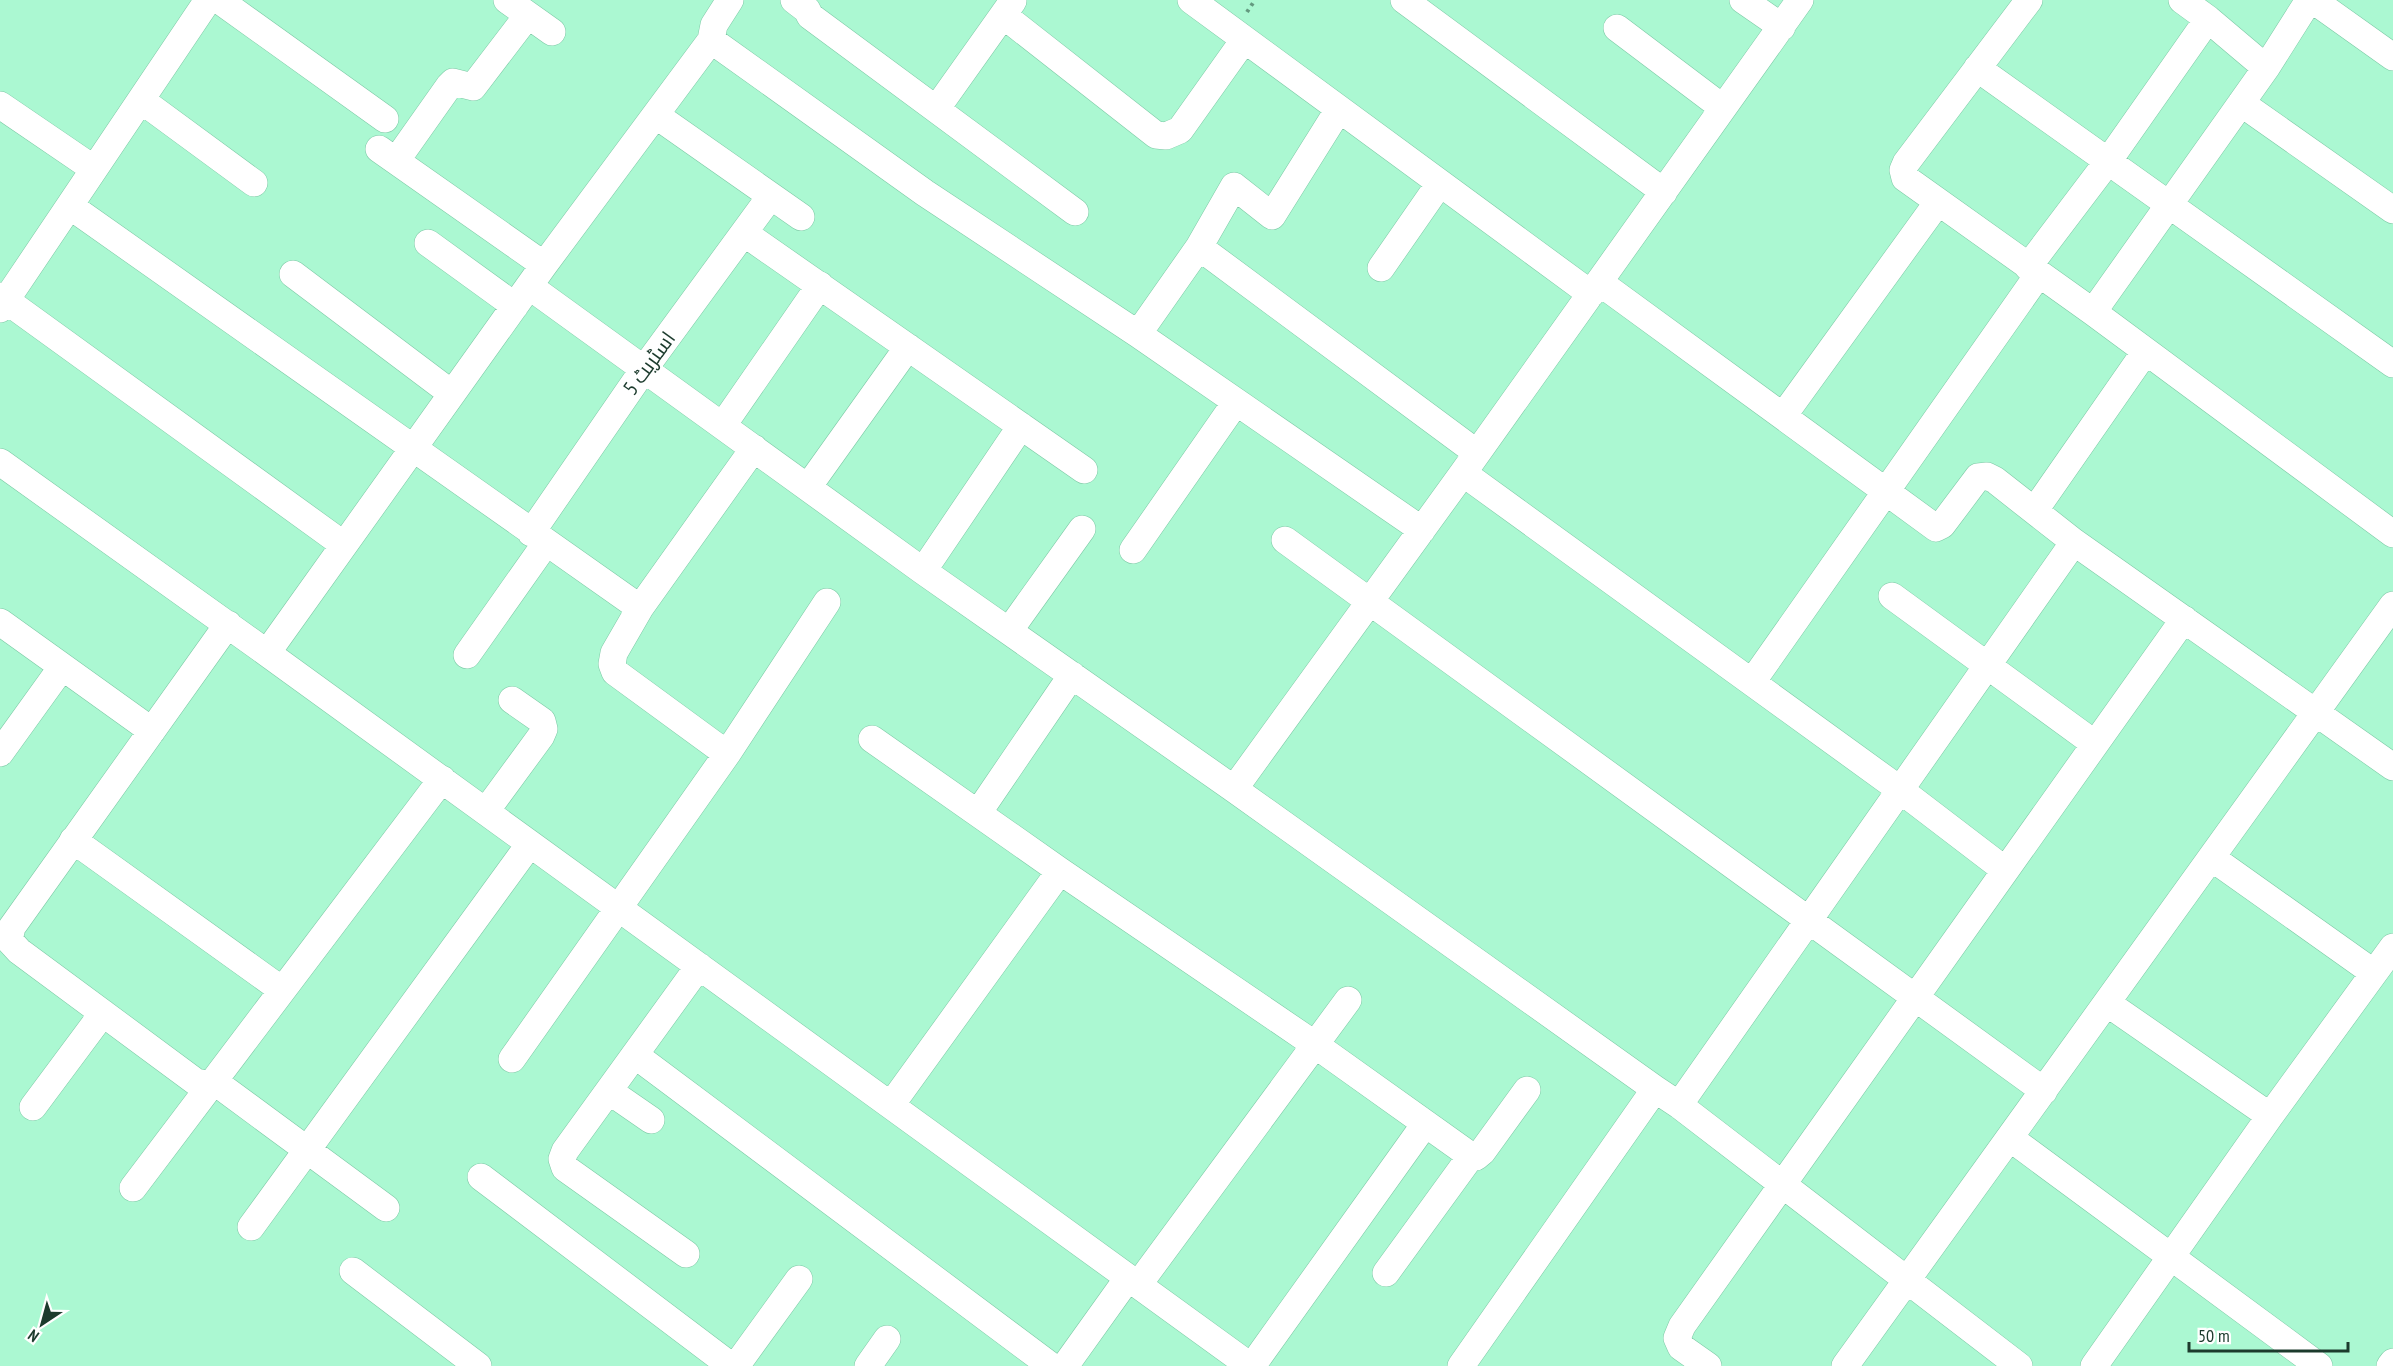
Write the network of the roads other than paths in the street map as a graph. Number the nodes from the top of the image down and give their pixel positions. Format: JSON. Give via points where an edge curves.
{"nodes":[{"id":1,"x":208,"y":0,"type":"edge"},
{"id":2,"x":219,"y":0,"type":"edge"},
{"id":3,"x":730,"y":0,"type":"edge"},
{"id":4,"x":1191,"y":0,"type":"edge"},
{"id":5,"x":1743,"y":0,"type":"edge"},
{"id":6,"x":1800,"y":0,"type":"edge"},
{"id":7,"x":2029,"y":0,"type":"edge"},
{"id":8,"x":2182,"y":0,"type":"edge"},
{"id":9,"x":2311,"y":0,"type":"edge"},
{"id":10,"x":804,"y":3,"type":"edge"},
{"id":11,"x":1422,"y":5,"type":"edge"},
{"id":12,"x":518,"y":7,"type":"edge"},
{"id":13,"x":1008,"y":8,"type":"edge"},
{"id":14,"x":2208,"y":19,"type":"junction"},
{"id":15,"x":1782,"y":27,"type":"junction"},
{"id":16,"x":1617,"y":28,"type":"dead end"},
{"id":17,"x":552,"y":32,"type":"dead end"},
{"id":18,"x":711,"y":40,"type":"junction"},
{"id":19,"x":1244,"y":40,"type":"junction"},
{"id":20,"x":2393,"y":57,"type":"edge"},
{"id":21,"x":1977,"y":68,"type":"junction"},
{"id":22,"x":2266,"y":68,"type":"junction"},
{"id":23,"x":141,"y":100,"type":"junction"},
{"id":24,"x":2241,"y":103,"type":"junction"},
{"id":25,"x":0,"y":105,"type":"edge"},
{"id":26,"x":937,"y":108,"type":"junction"},
{"id":27,"x":1723,"y":108,"type":"junction"},
{"id":28,"x":1339,"y":109,"type":"junction"},
{"id":29,"x":657,"y":116,"type":"junction"},
{"id":30,"x":385,"y":119,"type":"dead end"},
{"id":31,"x":2109,"y":160,"type":"junction"},
{"id":32,"x":94,"y":169,"type":"junction"},
{"id":33,"x":254,"y":183,"type":"dead end"},
{"id":34,"x":1440,"y":183,"type":"junction"},
{"id":35,"x":1664,"y":192,"type":"junction"},
{"id":36,"x":770,"y":197,"type":"junction"},
{"id":37,"x":1938,"y":202,"type":"junction"},
{"id":38,"x":2170,"y":205,"type":"junction"},
{"id":39,"x":70,"y":206,"type":"junction"},
{"id":40,"x":2393,"y":210,"type":"edge"},
{"id":41,"x":1075,"y":212,"type":"dead end"},
{"id":42,"x":801,"y":217,"type":"dead end"},
{"id":43,"x":744,"y":233,"type":"junction"},
{"id":44,"x":428,"y":243,"type":"dead end"},
{"id":45,"x":1199,"y":247,"type":"junction"},
{"id":46,"x":1381,"y":267,"type":"dead end"},
{"id":47,"x":2033,"y":271,"type":"junction"},
{"id":48,"x":293,"y":274,"type":"dead end"},
{"id":49,"x":820,"y":285,"type":"junction"},
{"id":50,"x":529,"y":286,"type":"junction"},
{"id":51,"x":1595,"y":288,"type":"junction"},
{"id":52,"x":2,"y":302,"type":"edge"},
{"id":53,"x":2093,"y":312,"type":"junction"},
{"id":54,"x":1138,"y":334,"type":"junction"},
{"id":55,"x":908,"y":347,"type":"junction"},
{"id":56,"x":2145,"y":352,"type":"junction"},
{"id":57,"x":2393,"y":364,"type":"edge"},
{"id":58,"x":644,"y":369,"type":"junction"},
{"id":59,"x":451,"y":393,"type":"junction"},
{"id":60,"x":1236,"y":402,"type":"junction"},
{"id":61,"x":1783,"y":416,"type":"junction"},
{"id":62,"x":723,"y":425,"type":"junction"},
{"id":63,"x":1021,"y":426,"type":"junction"},
{"id":64,"x":754,"y":448,"type":"junction"},
{"id":65,"x":413,"y":450,"type":"junction"},
{"id":66,"x":0,"y":462,"type":"edge"},
{"id":67,"x":1470,"y":463,"type":"junction"},
{"id":68,"x":1084,"y":470,"type":"dead end"},
{"id":69,"x":808,"y":487,"type":"junction"},
{"id":70,"x":1886,"y":491,"type":"junction"},
{"id":71,"x":2035,"y":510,"type":"junction"},
{"id":72,"x":1082,"y":529,"type":"dead end"},
{"id":73,"x":1422,"y":530,"type":"junction"},
{"id":74,"x":2393,"y":534,"type":"edge"},
{"id":75,"x":539,"y":538,"type":"junction"},
{"id":76,"x":1285,"y":540,"type":"dead end"},
{"id":77,"x":2074,"y":542,"type":"junction"},
{"id":78,"x":344,"y":545,"type":"junction"},
{"id":79,"x":1133,"y":550,"type":"dead end"},
{"id":80,"x":923,"y":571,"type":"junction"},
{"id":81,"x":1892,"y":596,"type":"dead end"},
{"id":82,"x":1370,"y":600,"type":"junction"},
{"id":83,"x":827,"y":602,"type":"dead end"},
{"id":84,"x":2393,"y":605,"type":"edge"},
{"id":85,"x":640,"y":609,"type":"junction"},
{"id":86,"x":2184,"y":619,"type":"junction"},
{"id":87,"x":0,"y":622,"type":"edge"},
{"id":88,"x":228,"y":624,"type":"junction"},
{"id":89,"x":1009,"y":631,"type":"junction"},
{"id":90,"x":267,"y":653,"type":"junction"},
{"id":91,"x":467,"y":655,"type":"dead end"},
{"id":92,"x":1986,"y":664,"type":"junction"},
{"id":93,"x":62,"y":667,"type":"junction"},
{"id":94,"x":1072,"y":675,"type":"junction"},
{"id":95,"x":1752,"y":682,"type":"junction"},
{"id":96,"x":512,"y":700,"type":"dead end"},
{"id":97,"x":2315,"y":713,"type":"junction"},
{"id":98,"x":152,"y":731,"type":"junction"},
{"id":99,"x":872,"y":739,"type":"dead end"},
{"id":100,"x":2095,"y":744,"type":"junction"},
{"id":101,"x":0,"y":753,"type":"edge"},
{"id":102,"x":728,"y":754,"type":"junction"},
{"id":103,"x":2393,"y":767,"type":"edge"},
{"id":104,"x":442,"y":779,"type":"junction"},
{"id":105,"x":1234,"y":789,"type":"junction"},
{"id":106,"x":1899,"y":789,"type":"junction"},
{"id":107,"x":486,"y":811,"type":"junction"},
{"id":108,"x":978,"y":813,"type":"junction"},
{"id":109,"x":74,"y":840,"type":"junction"},
{"id":110,"x":530,"y":845,"type":"junction"},
{"id":111,"x":2212,"y":858,"type":"junction"},
{"id":112,"x":2006,"y":870,"type":"junction"},
{"id":113,"x":1060,"y":872,"type":"junction"},
{"id":114,"x":618,"y":908,"type":"junction"},
{"id":115,"x":1808,"y":920,"type":"junction"},
{"id":116,"x":2393,"y":947,"type":"edge"},
{"id":117,"x":699,"y":966,"type":"junction"},
{"id":118,"x":2374,"y":974,"type":"junction"},
{"id":119,"x":282,"y":990,"type":"junction"},
{"id":120,"x":1915,"y":997,"type":"junction"},
{"id":121,"x":1348,"y":1000,"type":"dead end"},
{"id":122,"x":2107,"y":1003,"type":"junction"},
{"id":123,"x":103,"y":1013,"type":"junction"},
{"id":124,"x":1314,"y":1044,"type":"junction"},
{"id":125,"x":635,"y":1055,"type":"junction"},
{"id":126,"x":512,"y":1059,"type":"dead end"},
{"id":127,"x":214,"y":1082,"type":"junction"},
{"id":128,"x":1655,"y":1089,"type":"junction"},
{"id":129,"x":609,"y":1090,"type":"junction"},
{"id":130,"x":1527,"y":1090,"type":"dead end"},
{"id":131,"x":2044,"y":1091,"type":"junction"},
{"id":132,"x":1679,"y":1105,"type":"junction"},
{"id":133,"x":891,"y":1106,"type":"junction"},
{"id":134,"x":33,"y":1107,"type":"dead end"},
{"id":135,"x":2270,"y":1116,"type":"junction"},
{"id":136,"x":651,"y":1120,"type":"dead end"},
{"id":137,"x":1425,"y":1124,"type":"junction"},
{"id":138,"x":2010,"y":1138,"type":"junction"},
{"id":139,"x":307,"y":1152,"type":"junction"},
{"id":140,"x":1471,"y":1156,"type":"junction"},
{"id":141,"x":481,"y":1177,"type":"dead end"},
{"id":142,"x":1783,"y":1184,"type":"junction"},
{"id":143,"x":132,"y":1188,"type":"dead end"},
{"id":144,"x":386,"y":1208,"type":"dead end"},
{"id":145,"x":251,"y":1227,"type":"dead end"},
{"id":146,"x":686,"y":1254,"type":"dead end"},
{"id":147,"x":2171,"y":1255,"type":"junction"},
{"id":148,"x":353,"y":1270,"type":"dead end"},
{"id":149,"x":1386,"y":1273,"type":"dead end"},
{"id":150,"x":799,"y":1279,"type":"dead end"},
{"id":151,"x":1906,"y":1280,"type":"junction"},
{"id":152,"x":1133,"y":1282,"type":"junction"},
{"id":153,"x":887,"y":1340,"type":"dead end"},
{"id":154,"x":2393,"y":1362,"type":"edge"},
{"id":155,"x":478,"y":1366,"type":"edge"},
{"id":156,"x":734,"y":1366,"type":"edge"},
{"id":157,"x":868,"y":1366,"type":"edge"},
{"id":158,"x":1051,"y":1366,"type":"edge"},
{"id":159,"x":1065,"y":1366,"type":"edge"},
{"id":160,"x":1251,"y":1366,"type":"edge"},
{"id":161,"x":1461,"y":1366,"type":"edge"},
{"id":162,"x":1708,"y":1366,"type":"edge"},
{"id":163,"x":1845,"y":1366,"type":"edge"},
{"id":164,"x":2019,"y":1366,"type":"edge"},
{"id":165,"x":2094,"y":1366,"type":"edge"},
{"id":166,"x":2319,"y":1366,"type":"edge"},
{"id":167,"x":2390,"y":1366,"type":"edge"}],
"edges":[{"from":1,"to":23,"type":"street"},
{"from":2,"to":30,"type":"street"},
{"from":3,"to":18,"type":"street","via":[[714,25]]},
{"from":4,"to":19,"type":"street"},
{"from":5,"to":15,"type":"street"},
{"from":6,"to":15,"type":"street"},
{"from":7,"to":21,"type":"street"},
{"from":8,"to":14,"type":"street"},
{"from":9,"to":20,"type":"street"},
{"from":9,"to":22,"type":"street"},
{"from":10,"to":26,"type":"street","via":[[810,16]]},
{"from":11,"to":35,"type":"street"},
{"from":12,"to":17,"type":"street"},
{"from":12,"to":50,"type":"street","via":[[472,87],[453,82],[388,155]]},
{"from":13,"to":19,"type":"street","via":[[1156,135],[1166,136],[1180,130]]},
{"from":13,"to":26,"type":"street"},
{"from":14,"to":22,"type":"street"},
{"from":14,"to":31,"type":"street"},
{"from":15,"to":27,"type":"street"},
{"from":16,"to":27,"type":"street"},
{"from":18,"to":29,"type":"street"},
{"from":18,"to":54,"type":"street","via":[[925,193]]},
{"from":19,"to":28,"type":"street"},
{"from":21,"to":31,"type":"street"},
{"from":21,"to":37,"type":"street","via":[[1903,170],[1905,178]]},
{"from":22,"to":24,"type":"street"},
{"from":23,"to":32,"type":"street"},
{"from":23,"to":33,"type":"street"},
{"from":24,"to":38,"type":"street"},
{"from":24,"to":40,"type":"street"},
{"from":25,"to":32,"type":"street"},
{"from":26,"to":41,"type":"street"},
{"from":27,"to":35,"type":"street"},
{"from":28,"to":34,"type":"street"},
{"from":28,"to":45,"type":"street","via":[[1272,216],[1234,186]]},
{"from":29,"to":36,"type":"street"},
{"from":29,"to":50,"type":"street"},
{"from":31,"to":38,"type":"street"},
{"from":31,"to":47,"type":"street"},
{"from":32,"to":39,"type":"street"},
{"from":34,"to":46,"type":"street"},
{"from":34,"to":51,"type":"street"},
{"from":35,"to":51,"type":"street"},
{"from":36,"to":42,"type":"street"},
{"from":36,"to":43,"type":"street","name":"اسٹریٹ 5"},
{"from":37,"to":47,"type":"street"},
{"from":37,"to":61,"type":"street"},
{"from":38,"to":53,"type":"street"},
{"from":38,"to":57,"type":"street"},
{"from":39,"to":52,"type":"street"},
{"from":39,"to":65,"type":"street"},
{"from":43,"to":49,"type":"street"},
{"from":43,"to":58,"type":"street","name":"اسٹریٹ 5"},
{"from":44,"to":50,"type":"street"},
{"from":45,"to":54,"type":"street"},
{"from":45,"to":67,"type":"street"},
{"from":47,"to":53,"type":"street"},
{"from":47,"to":70,"type":"street"},
{"from":48,"to":59,"type":"street"},
{"from":49,"to":55,"type":"street"},
{"from":49,"to":62,"type":"street"},
{"from":50,"to":58,"type":"street"},
{"from":50,"to":59,"type":"street"},
{"from":51,"to":61,"type":"street"},
{"from":51,"to":67,"type":"street"},
{"from":52,"to":78,"type":"street"},
{"from":53,"to":56,"type":"street"},
{"from":54,"to":60,"type":"street"},
{"from":55,"to":63,"type":"street"},
{"from":55,"to":69,"type":"street"},
{"from":56,"to":71,"type":"street"},
{"from":56,"to":74,"type":"street"},
{"from":58,"to":62,"type":"street"},
{"from":58,"to":75,"type":"street","name":"اسٹریٹ 5"},
{"from":59,"to":65,"type":"street"},
{"from":60,"to":73,"type":"street"},
{"from":60,"to":79,"type":"street"},
{"from":61,"to":70,"type":"street"},
{"from":62,"to":64,"type":"street"},
{"from":63,"to":68,"type":"street"},
{"from":63,"to":80,"type":"street"},
{"from":64,"to":69,"type":"street"},
{"from":64,"to":85,"type":"street"},
{"from":65,"to":75,"type":"street"},
{"from":65,"to":78,"type":"street"},
{"from":66,"to":88,"type":"street"},
{"from":67,"to":73,"type":"street"},
{"from":67,"to":95,"type":"street"},
{"from":69,"to":80,"type":"street"},
{"from":70,"to":71,"type":"street","via":[[1936,528],[1978,477],[1995,480]]},
{"from":70,"to":95,"type":"street"},
{"from":71,"to":77,"type":"street"},
{"from":72,"to":89,"type":"street"},
{"from":73,"to":82,"type":"street"},
{"from":75,"to":85,"type":"street"},
{"from":75,"to":91,"type":"street","name":"اسٹریٹ 5"},
{"from":76,"to":82,"type":"street"},
{"from":77,"to":86,"type":"street"},
{"from":77,"to":92,"type":"street"},
{"from":78,"to":90,"type":"street"},
{"from":80,"to":89,"type":"street"},
{"from":81,"to":92,"type":"street"},
{"from":82,"to":105,"type":"street"},
{"from":82,"to":115,"type":"street"},
{"from":83,"to":102,"type":"street"},
{"from":84,"to":97,"type":"street"},
{"from":85,"to":102,"type":"street","via":[[614,653],[615,672]]},
{"from":86,"to":97,"type":"street"},
{"from":86,"to":100,"type":"street"},
{"from":87,"to":93,"type":"street"},
{"from":88,"to":90,"type":"street"},
{"from":88,"to":98,"type":"street"},
{"from":89,"to":94,"type":"street"},
{"from":90,"to":104,"type":"street"},
{"from":92,"to":100,"type":"street"},
{"from":92,"to":106,"type":"street"},
{"from":93,"to":98,"type":"street"},
{"from":93,"to":101,"type":"street"},
{"from":94,"to":105,"type":"street"},
{"from":94,"to":108,"type":"street"},
{"from":95,"to":106,"type":"street"},
{"from":96,"to":107,"type":"street","via":[[542,721],[544,729]]},
{"from":97,"to":103,"type":"street"},
{"from":97,"to":111,"type":"street"},
{"from":98,"to":109,"type":"street"},
{"from":99,"to":108,"type":"street"},
{"from":100,"to":112,"type":"street"},
{"from":102,"to":114,"type":"street"},
{"from":104,"to":107,"type":"street"},
{"from":104,"to":119,"type":"street"},
{"from":105,"to":128,"type":"street"},
{"from":106,"to":112,"type":"street"},
{"from":106,"to":115,"type":"street"},
{"from":107,"to":110,"type":"street"},
{"from":108,"to":113,"type":"street"},
{"from":109,"to":119,"type":"street"},
{"from":109,"to":123,"type":"street","via":[[12,927],[9,940]]},
{"from":110,"to":114,"type":"street"},
{"from":110,"to":139,"type":"street"},
{"from":111,"to":118,"type":"street"},
{"from":111,"to":122,"type":"street"},
{"from":112,"to":120,"type":"street"},
{"from":113,"to":124,"type":"street"},
{"from":113,"to":133,"type":"street"},
{"from":114,"to":117,"type":"street"},
{"from":114,"to":126,"type":"street"},
{"from":115,"to":120,"type":"street"},
{"from":115,"to":132,"type":"street"},
{"from":116,"to":118,"type":"street"},
{"from":117,"to":125,"type":"street"},
{"from":117,"to":133,"type":"street"},
{"from":118,"to":135,"type":"street"},
{"from":119,"to":127,"type":"street"},
{"from":120,"to":131,"type":"street"},
{"from":120,"to":142,"type":"street"},
{"from":121,"to":124,"type":"street"},
{"from":122,"to":131,"type":"street"},
{"from":122,"to":135,"type":"street"},
{"from":123,"to":127,"type":"street","via":[[196,1082]]},
{"from":123,"to":134,"type":"street"},
{"from":124,"to":137,"type":"street"},
{"from":124,"to":152,"type":"street"},
{"from":125,"to":129,"type":"street"},
{"from":125,"to":158,"type":"street"},
{"from":127,"to":139,"type":"street"},
{"from":127,"to":143,"type":"street"},
{"from":128,"to":132,"type":"street"},
{"from":128,"to":161,"type":"street"},
{"from":129,"to":136,"type":"street"},
{"from":129,"to":146,"type":"street","via":[[565,1151],[565,1168]]},
{"from":130,"to":140,"type":"street","via":[[1482,1152]]},
{"from":131,"to":138,"type":"street"},
{"from":132,"to":142,"type":"street"},
{"from":133,"to":152,"type":"street"},
{"from":135,"to":147,"type":"street"},
{"from":137,"to":140,"type":"street"},
{"from":137,"to":160,"type":"street"},
{"from":138,"to":147,"type":"street"},
{"from":138,"to":151,"type":"street"},
{"from":139,"to":144,"type":"street"},
{"from":139,"to":145,"type":"street"},
{"from":140,"to":149,"type":"street"},
{"from":141,"to":156,"type":"street"},
{"from":142,"to":151,"type":"street"},
{"from":142,"to":162,"type":"street","via":[[1677,1338],[1681,1347]]},
{"from":147,"to":165,"type":"street"},
{"from":147,"to":166,"type":"street"},
{"from":148,"to":155,"type":"street"},
{"from":150,"to":156,"type":"street"},
{"from":151,"to":163,"type":"street"},
{"from":151,"to":164,"type":"street"},
{"from":152,"to":159,"type":"street"},
{"from":152,"to":160,"type":"street"},
{"from":153,"to":157,"type":"street"},
{"from":154,"to":167,"type":"street"}]}
